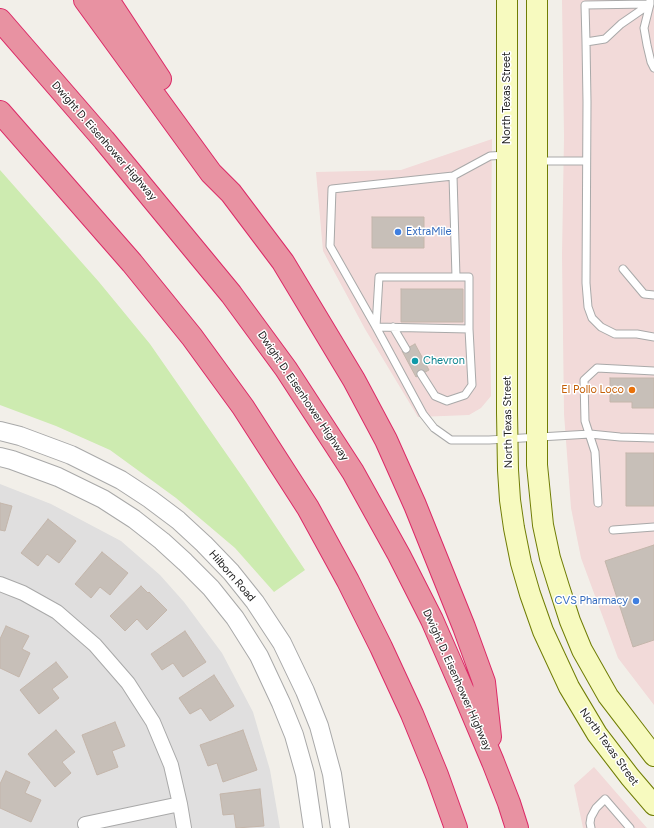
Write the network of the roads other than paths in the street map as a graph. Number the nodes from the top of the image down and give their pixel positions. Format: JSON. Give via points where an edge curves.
{"nodes":[{"id":1,"x":85,"y":0,"type":"edge"},
{"id":2,"x":108,"y":0,"type":"edge"},
{"id":3,"x":507,"y":0,"type":"edge"},
{"id":4,"x":537,"y":0,"type":"edge"},
{"id":5,"x":651,"y":3,"type":"edge"},
{"id":6,"x":0,"y":20,"type":"edge"},
{"id":7,"x":586,"y":42,"type":"junction"},
{"id":8,"x":653,"y":63,"type":"edge"},
{"id":9,"x":0,"y":112,"type":"edge"},
{"id":10,"x":507,"y":155,"type":"junction"},
{"id":11,"x":537,"y":161,"type":"junction"},
{"id":12,"x":586,"y":161,"type":"junction"},
{"id":13,"x":453,"y":176,"type":"junction"},
{"id":14,"x":231,"y":193,"type":"junction"},
{"id":15,"x":623,"y":269,"type":"dead end"},
{"id":16,"x":456,"y":276,"type":"junction"},
{"id":17,"x":654,"y":295,"type":"edge"},
{"id":18,"x":376,"y":327,"type":"junction"},
{"id":19,"x":394,"y":327,"type":"junction"},
{"id":20,"x":469,"y":329,"type":"junction"},
{"id":21,"x":654,"y":337,"type":"edge"},
{"id":22,"x":406,"y":349,"type":"dead end"},
{"id":23,"x":654,"y":371,"type":"edge"},
{"id":24,"x":421,"y":374,"type":"dead end"},
{"id":25,"x":0,"y":431,"type":"edge"},
{"id":26,"x":590,"y":434,"type":"junction"},
{"id":27,"x":537,"y":438,"type":"junction"},
{"id":28,"x":654,"y":438,"type":"edge"},
{"id":29,"x":507,"y":439,"type":"junction"},
{"id":30,"x":0,"y":457,"type":"edge"},
{"id":31,"x":598,"y":503,"type":"dead end"},
{"id":32,"x":654,"y":527,"type":"edge"},
{"id":33,"x":613,"y":530,"type":"dead end"},
{"id":34,"x":0,"y":584,"type":"edge"},
{"id":35,"x":654,"y":756,"type":"edge"},
{"id":36,"x":493,"y":762,"type":"junction"},
{"id":37,"x":180,"y":804,"type":"junction"},
{"id":38,"x":654,"y":805,"type":"edge"},
{"id":39,"x":85,"y":824,"type":"dead end"},
{"id":40,"x":184,"y":828,"type":"edge"},
{"id":41,"x":313,"y":828,"type":"edge"},
{"id":42,"x":340,"y":828,"type":"edge"},
{"id":43,"x":456,"y":828,"type":"edge"},
{"id":44,"x":517,"y":828,"type":"edge"},
{"id":45,"x":591,"y":828,"type":"edge"},
{"id":46,"x":630,"y":828,"type":"edge"}],
"edges":[{"from":1,"to":14,"type":"highway","via":[[211,173]]},
{"from":2,"to":14,"type":"highway","via":[[220,169]]},
{"from":3,"to":10,"type":"main road","name":"North Texas Street"},
{"from":4,"to":11,"type":"main road"},
{"from":5,"to":7,"type":"lane","via":[[605,39]]},
{"from":5,"to":7,"type":"lane","via":[[585,5]]},
{"from":5,"to":8,"type":"lane","via":[[644,28]]},
{"from":6,"to":36,"type":"highway","name":"Dwight D. Eisenhower Highway","via":[[171,219],[286,369],[353,472],[399,555],[432,620]]},
{"from":7,"to":12,"type":"lane"},
{"from":9,"to":43,"type":"highway","via":[[132,263],[192,337],[243,407],[304,502],[381,647],[412,714]]},
{"from":10,"to":13,"type":"lane","via":[[490,156]]},
{"from":10,"to":29,"type":"main road","name":"North Texas Street"},
{"from":11,"to":12,"type":"lane"},
{"from":11,"to":27,"type":"main road"},
{"from":12,"to":21,"type":"lane","via":[[588,307],[592,318],[601,327],[615,334]]},
{"from":13,"to":16,"type":"lane"},
{"from":13,"to":18,"type":"lane","via":[[332,189],[330,246]]},
{"from":14,"to":36,"type":"highway","via":[[282,262],[354,380],[386,440],[443,572],[484,682]]},
{"from":15,"to":17,"type":"lane","via":[[644,294]]},
{"from":16,"to":18,"type":"lane","via":[[379,277]]},
{"from":16,"to":20,"type":"lane","via":[[469,277]]},
{"from":18,"to":19,"type":"lane"},
{"from":18,"to":29,"type":"lane","via":[[423,414],[434,428],[450,440]]},
{"from":19,"to":20,"type":"lane"},
{"from":19,"to":22,"type":"lane"},
{"from":20,"to":24,"type":"lane","via":[[472,385],[465,395],[447,401],[435,396]]},
{"from":23,"to":26,"type":"lane","via":[[597,368],[584,380],[585,421]]},
{"from":25,"to":42,"type":"street","name":"Hilborn Road","via":[[72,455],[121,480],[178,520],[231,572],[282,642],[305,691],[319,726],[332,774]]},
{"from":26,"to":27,"type":"lane"},
{"from":26,"to":28,"type":"lane"},
{"from":26,"to":31,"type":"lane","via":[[595,452]]},
{"from":27,"to":29,"type":"lane"},
{"from":27,"to":35,"type":"main road","via":[[543,524],[550,558],[570,621],[582,650],[608,696]]},
{"from":29,"to":38,"type":"main road","name":"North Texas Street","via":[[514,528],[521,563],[543,631],[586,718],[612,755]]},
{"from":30,"to":41,"type":"street","via":[[58,477],[103,499],[162,541],[211,588],[235,618],[259,656],[281,703],[294,735],[305,774]]},
{"from":32,"to":33,"type":"lane"},
{"from":34,"to":37,"type":"street","via":[[23,592],[57,612],[95,645],[128,683],[153,722],[171,765]]},
{"from":36,"to":44,"type":"highway","name":"Dwight D. Eisenhower Highway"},
{"from":37,"to":39,"type":"street"},
{"from":37,"to":40,"type":"street"},
{"from":45,"to":46,"type":"lane","via":[[591,817],[605,799]]}]}
